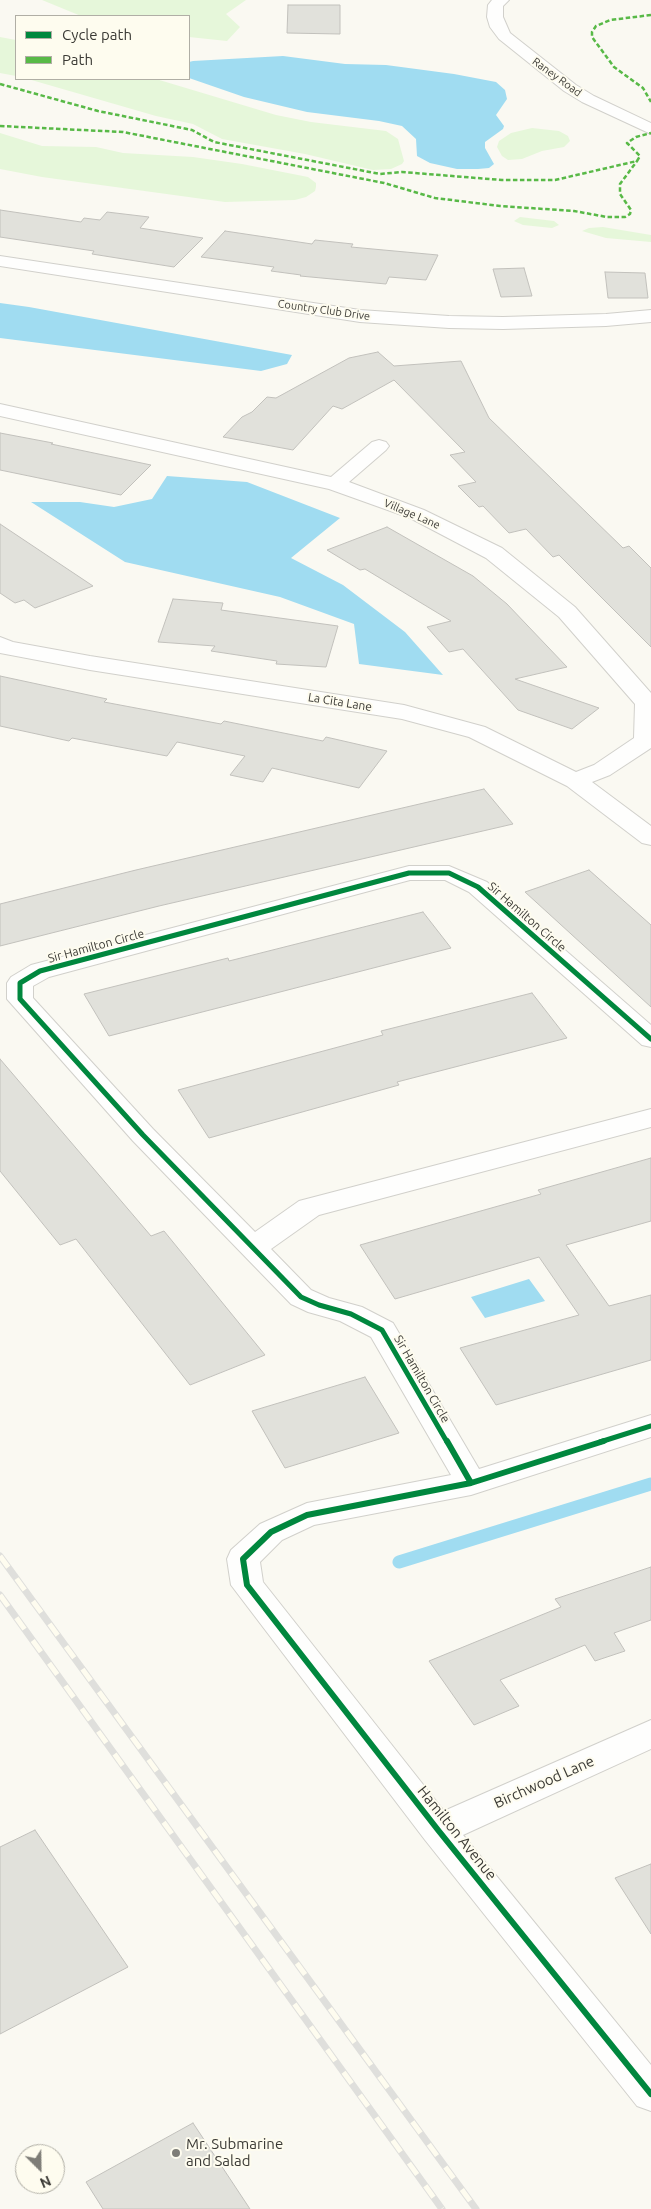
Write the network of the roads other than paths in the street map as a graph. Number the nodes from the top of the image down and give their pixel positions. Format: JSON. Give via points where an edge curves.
{"nodes":[{"id":1,"x":501,"y":0,"type":"edge"},
{"id":2,"x":651,"y":129,"type":"edge"},
{"id":3,"x":0,"y":261,"type":"edge"},
{"id":4,"x":651,"y":316,"type":"edge"},
{"id":5,"x":0,"y":410,"type":"edge"},
{"id":6,"x":379,"y":446,"type":"dead end"},
{"id":7,"x":335,"y":484,"type":"junction"},
{"id":8,"x":0,"y":644,"type":"edge"},
{"id":9,"x":575,"y":781,"type":"junction"},
{"id":10,"x":651,"y":838,"type":"edge"},
{"id":11,"x":651,"y":1039,"type":"edge"},
{"id":12,"x":651,"y":1118,"type":"edge"},
{"id":13,"x":253,"y":1248,"type":"junction"},
{"id":14,"x":651,"y":1426,"type":"edge"},
{"id":15,"x":471,"y":1483,"type":"junction"},
{"id":16,"x":651,"y":1734,"type":"edge"},
{"id":17,"x":438,"y":1830,"type":"junction"},
{"id":18,"x":651,"y":2094,"type":"edge"}],
"edges":[{"from":1,"to":2,"type":"street","name":"Raney Road","via":[[496,5],[495,16],[504,36],[570,88]]},
{"from":3,"to":4,"type":"street","name":"Country Club Drive","via":[[360,316],[503,323]]},
{"from":5,"to":7,"type":"street","name":"Village Lane"},
{"from":6,"to":7,"type":"street"},
{"from":7,"to":9,"type":"street","name":"Village Lane","via":[[417,514],[494,553],[567,612],[647,703],[646,742],[602,770]]},
{"from":8,"to":9,"type":"street","name":"La Cita Lane","via":[[6,648],[90,663],[404,712],[477,732]]},
{"from":9,"to":10,"type":"street","name":"La Cita Lane"},
{"from":11,"to":13,"type":"street","name":"Sir Hamilton Circle","via":[[478,887],[450,873],[409,873],[40,971],[20,983],[20,999],[143,1135]]},
{"from":12,"to":13,"type":"street","via":[[309,1208]]},
{"from":13,"to":15,"type":"street","name":"Sir Hamilton Circle","via":[[300,1297],[319,1306],[351,1314],[382,1330]]},
{"from":14,"to":15,"type":"street"},
{"from":15,"to":17,"type":"street","name":"Hamilton Avenue","via":[[307,1515],[272,1532],[244,1559],[247,1585]]},
{"from":16,"to":17,"type":"street","name":"Birchwood Lane"},
{"from":17,"to":18,"type":"street","name":"Hamilton Avenue"}]}
